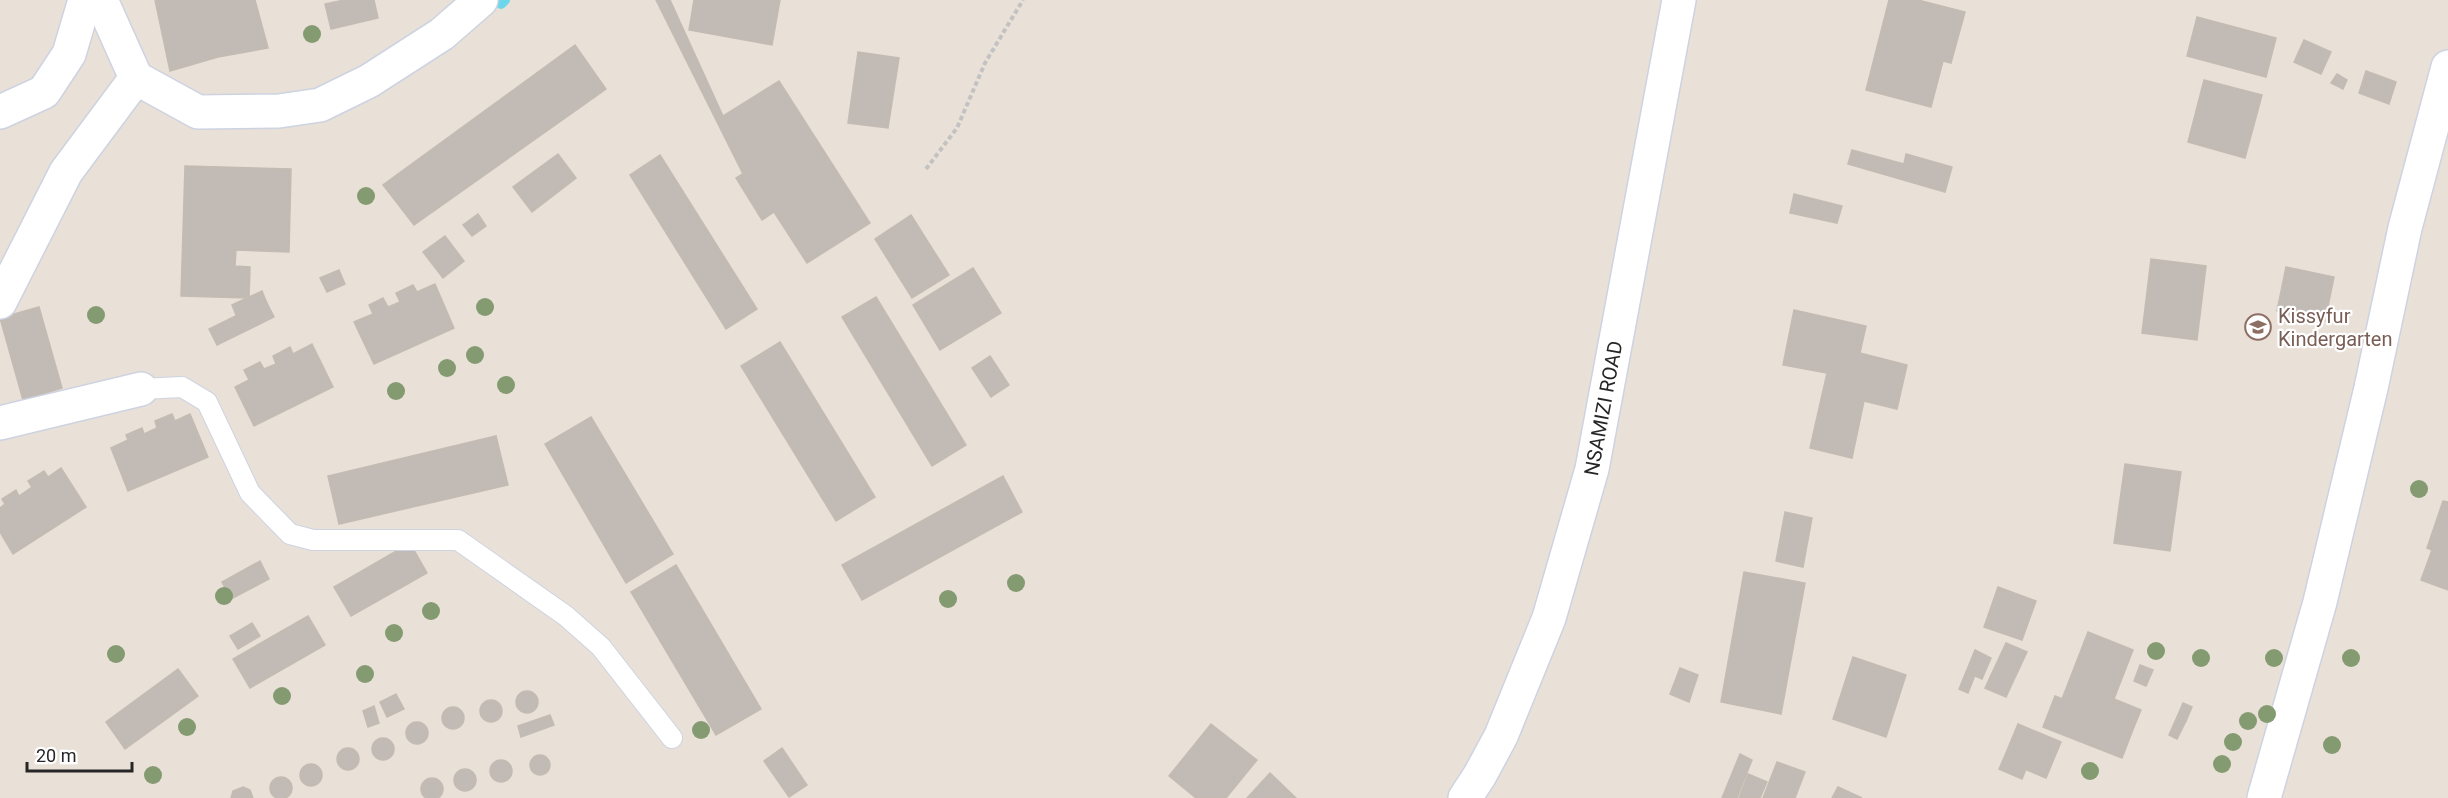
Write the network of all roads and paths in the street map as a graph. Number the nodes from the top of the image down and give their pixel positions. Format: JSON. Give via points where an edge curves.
{"nodes":[{"id":1,"x":85,"y":0,"type":"edge"},
{"id":2,"x":101,"y":0,"type":"edge"},
{"id":3,"x":481,"y":0,"type":"edge"},
{"id":4,"x":1023,"y":0,"type":"edge"},
{"id":5,"x":1679,"y":0,"type":"edge"},
{"id":6,"x":2448,"y":68,"type":"edge"},
{"id":7,"x":136,"y":78,"type":"junction"},
{"id":8,"x":0,"y":112,"type":"edge"},
{"id":9,"x":926,"y":169,"type":"dead end"},
{"id":10,"x":0,"y":302,"type":"edge"},
{"id":11,"x":141,"y":389,"type":"joint"},
{"id":12,"x":0,"y":423,"type":"edge"},
{"id":13,"x":672,"y":738,"type":"dead end"},
{"id":14,"x":1476,"y":790,"type":"edge"},
{"id":15,"x":2264,"y":798,"type":"edge"}],
"edges":[{"from":1,"to":8,"type":"street","via":[[69,54],[44,92]]},
{"from":2,"to":7,"type":"street"},
{"from":3,"to":7,"type":"street","via":[[442,34],[379,75],[320,105],[279,111],[198,112]]},
{"from":4,"to":9,"type":"path","via":[[985,63],[957,128]]},
{"from":5,"to":14,"type":"street","name":"NSAMIZI ROAD","via":[[1592,469],[1550,618]]},
{"from":6,"to":15,"type":"street","via":[[2405,228],[2320,602]]},
{"from":7,"to":10,"type":"street","via":[[66,172]]},
{"from":11,"to":12,"type":"street"},
{"from":11,"to":13,"type":"lane","via":[[182,387],[207,402],[250,493],[290,534],[313,540],[458,540],[566,616],[601,647]]}]}
